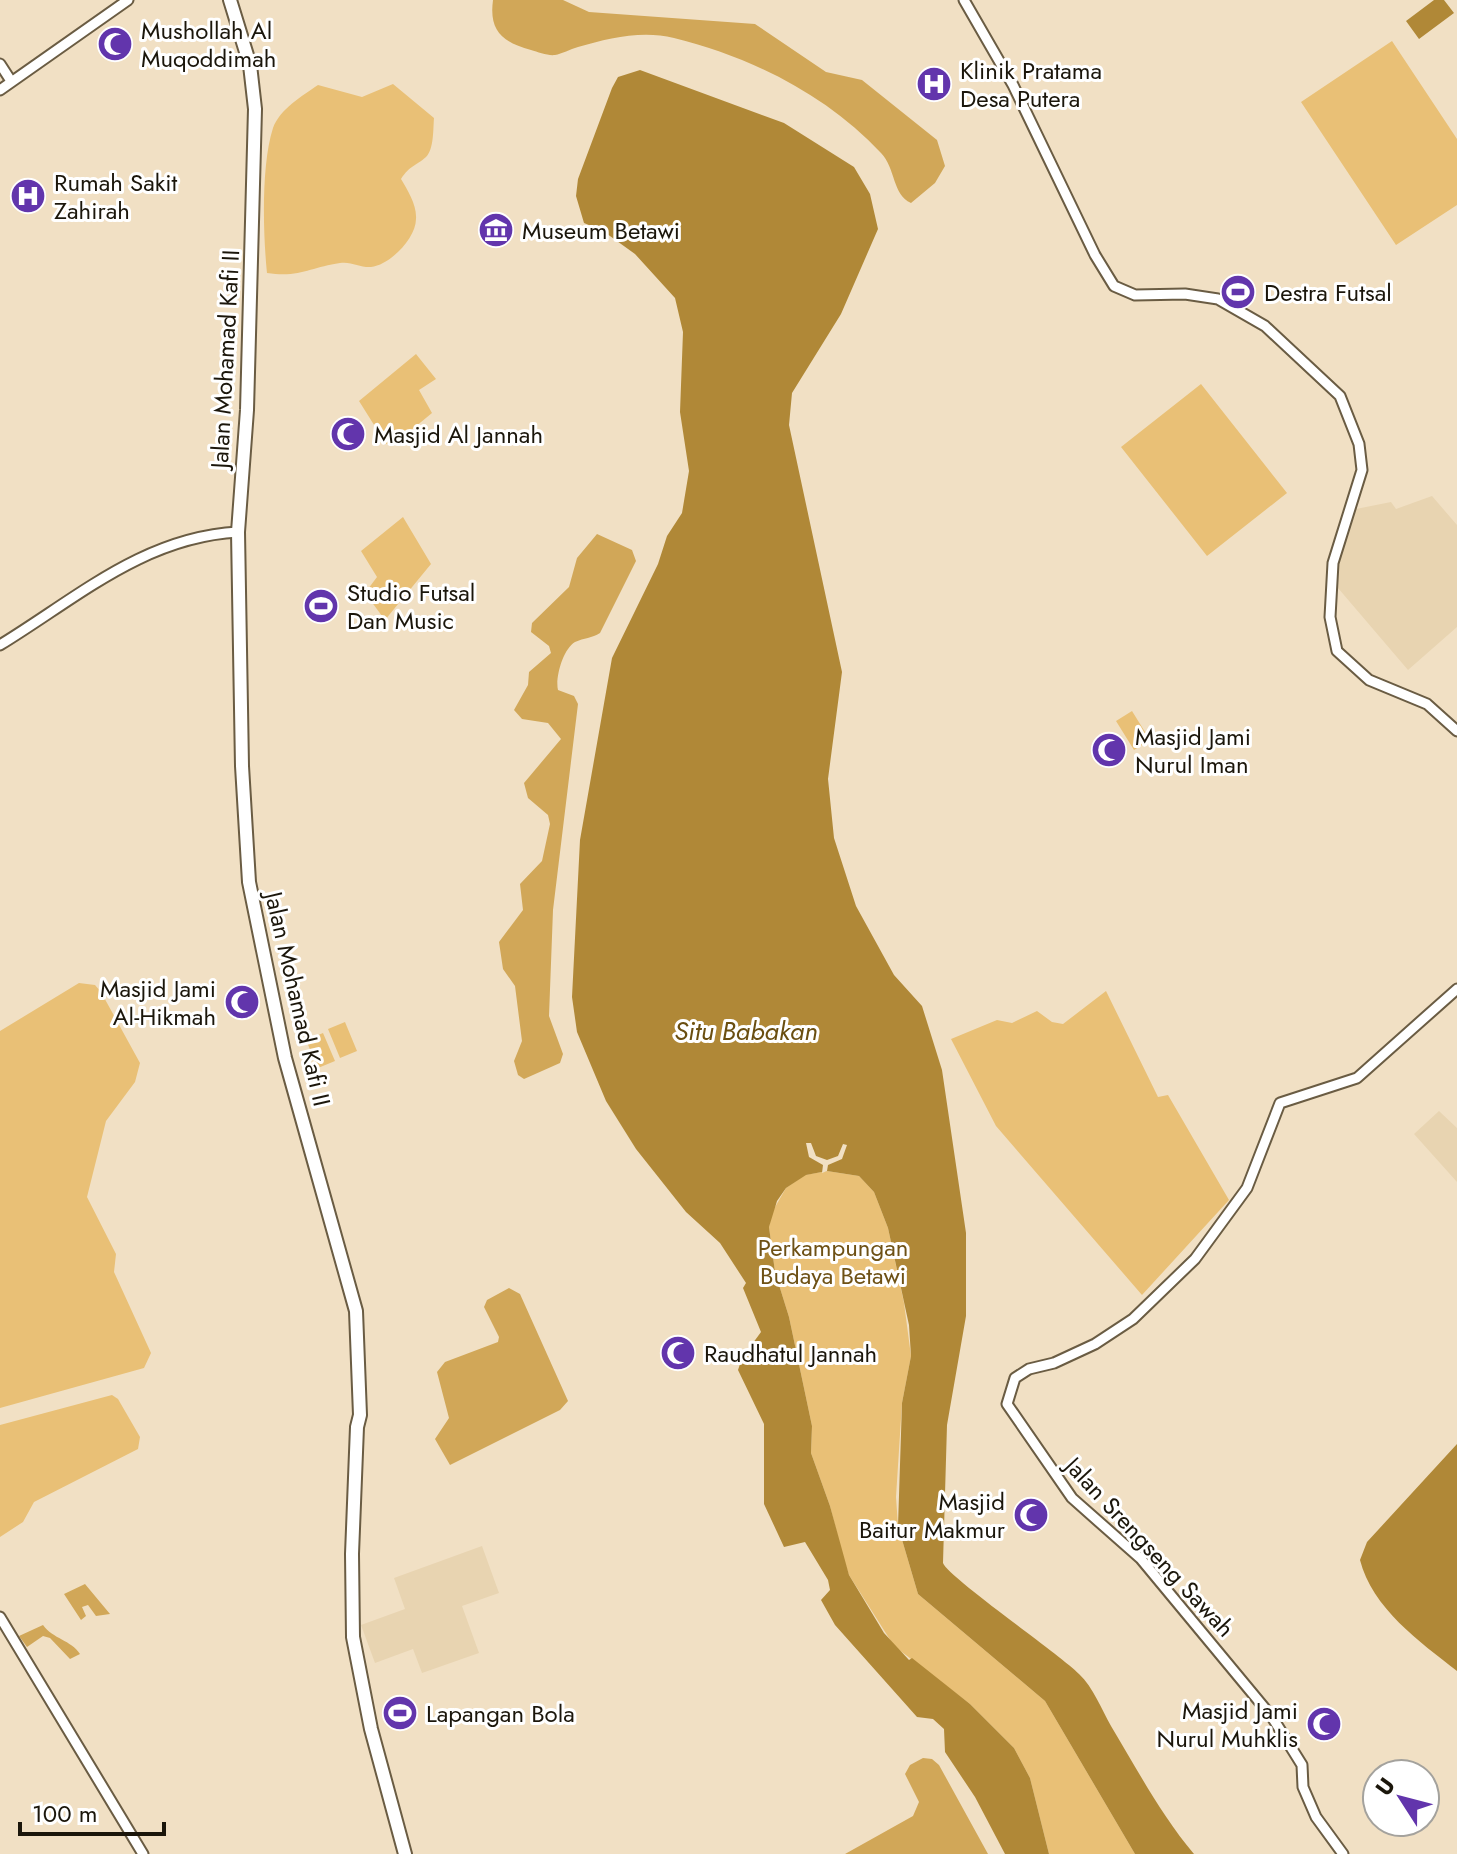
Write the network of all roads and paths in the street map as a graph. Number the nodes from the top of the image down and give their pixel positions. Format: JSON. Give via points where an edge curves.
{"nodes":[{"id":1,"x":128,"y":0,"type":"edge"},
{"id":2,"x":230,"y":0,"type":"edge"},
{"id":3,"x":964,"y":0,"type":"edge"},
{"id":4,"x":0,"y":64,"type":"edge"},
{"id":5,"x":11,"y":81,"type":"junction"},
{"id":6,"x":0,"y":90,"type":"edge"},
{"id":7,"x":238,"y":532,"type":"junction"},
{"id":8,"x":0,"y":645,"type":"edge"},
{"id":9,"x":1457,"y":731,"type":"edge"},
{"id":10,"x":1457,"y":989,"type":"edge"},
{"id":11,"x":0,"y":1617,"type":"edge"},
{"id":12,"x":143,"y":1854,"type":"edge"},
{"id":13,"x":405,"y":1854,"type":"edge"},
{"id":14,"x":1343,"y":1854,"type":"edge"}],
"edges":[{"from":1,"to":5,"type":"street"},
{"from":2,"to":7,"type":"main road","name":"Jalan Mohamad Kafi II","via":[[250,65],[255,109]]},
{"from":3,"to":9,"type":"street","via":[[1114,286],[1135,295],[1218,299],[1265,326],[1340,396],[1359,444],[1362,470],[1333,563],[1330,617],[1337,651],[1369,680],[1436,710]]},
{"from":4,"to":5,"type":"street"},
{"from":5,"to":6,"type":"street"},
{"from":7,"to":8,"type":"street","via":[[168,544],[123,565]]},
{"from":7,"to":13,"type":"main road","name":"Jalan Mohamad Kafi II","via":[[249,882],[285,1058],[356,1311],[360,1415],[353,1637]]},
{"from":10,"to":14,"type":"street","name":"Jalan Srengseng Sawah","via":[[1357,1078],[1280,1103],[1247,1188],[1195,1259],[1133,1319],[1095,1344],[1029,1369],[1015,1378],[1008,1392],[1011,1414],[1072,1498],[1141,1559],[1289,1740],[1316,1817]]},
{"from":11,"to":12,"type":"street"}]}
